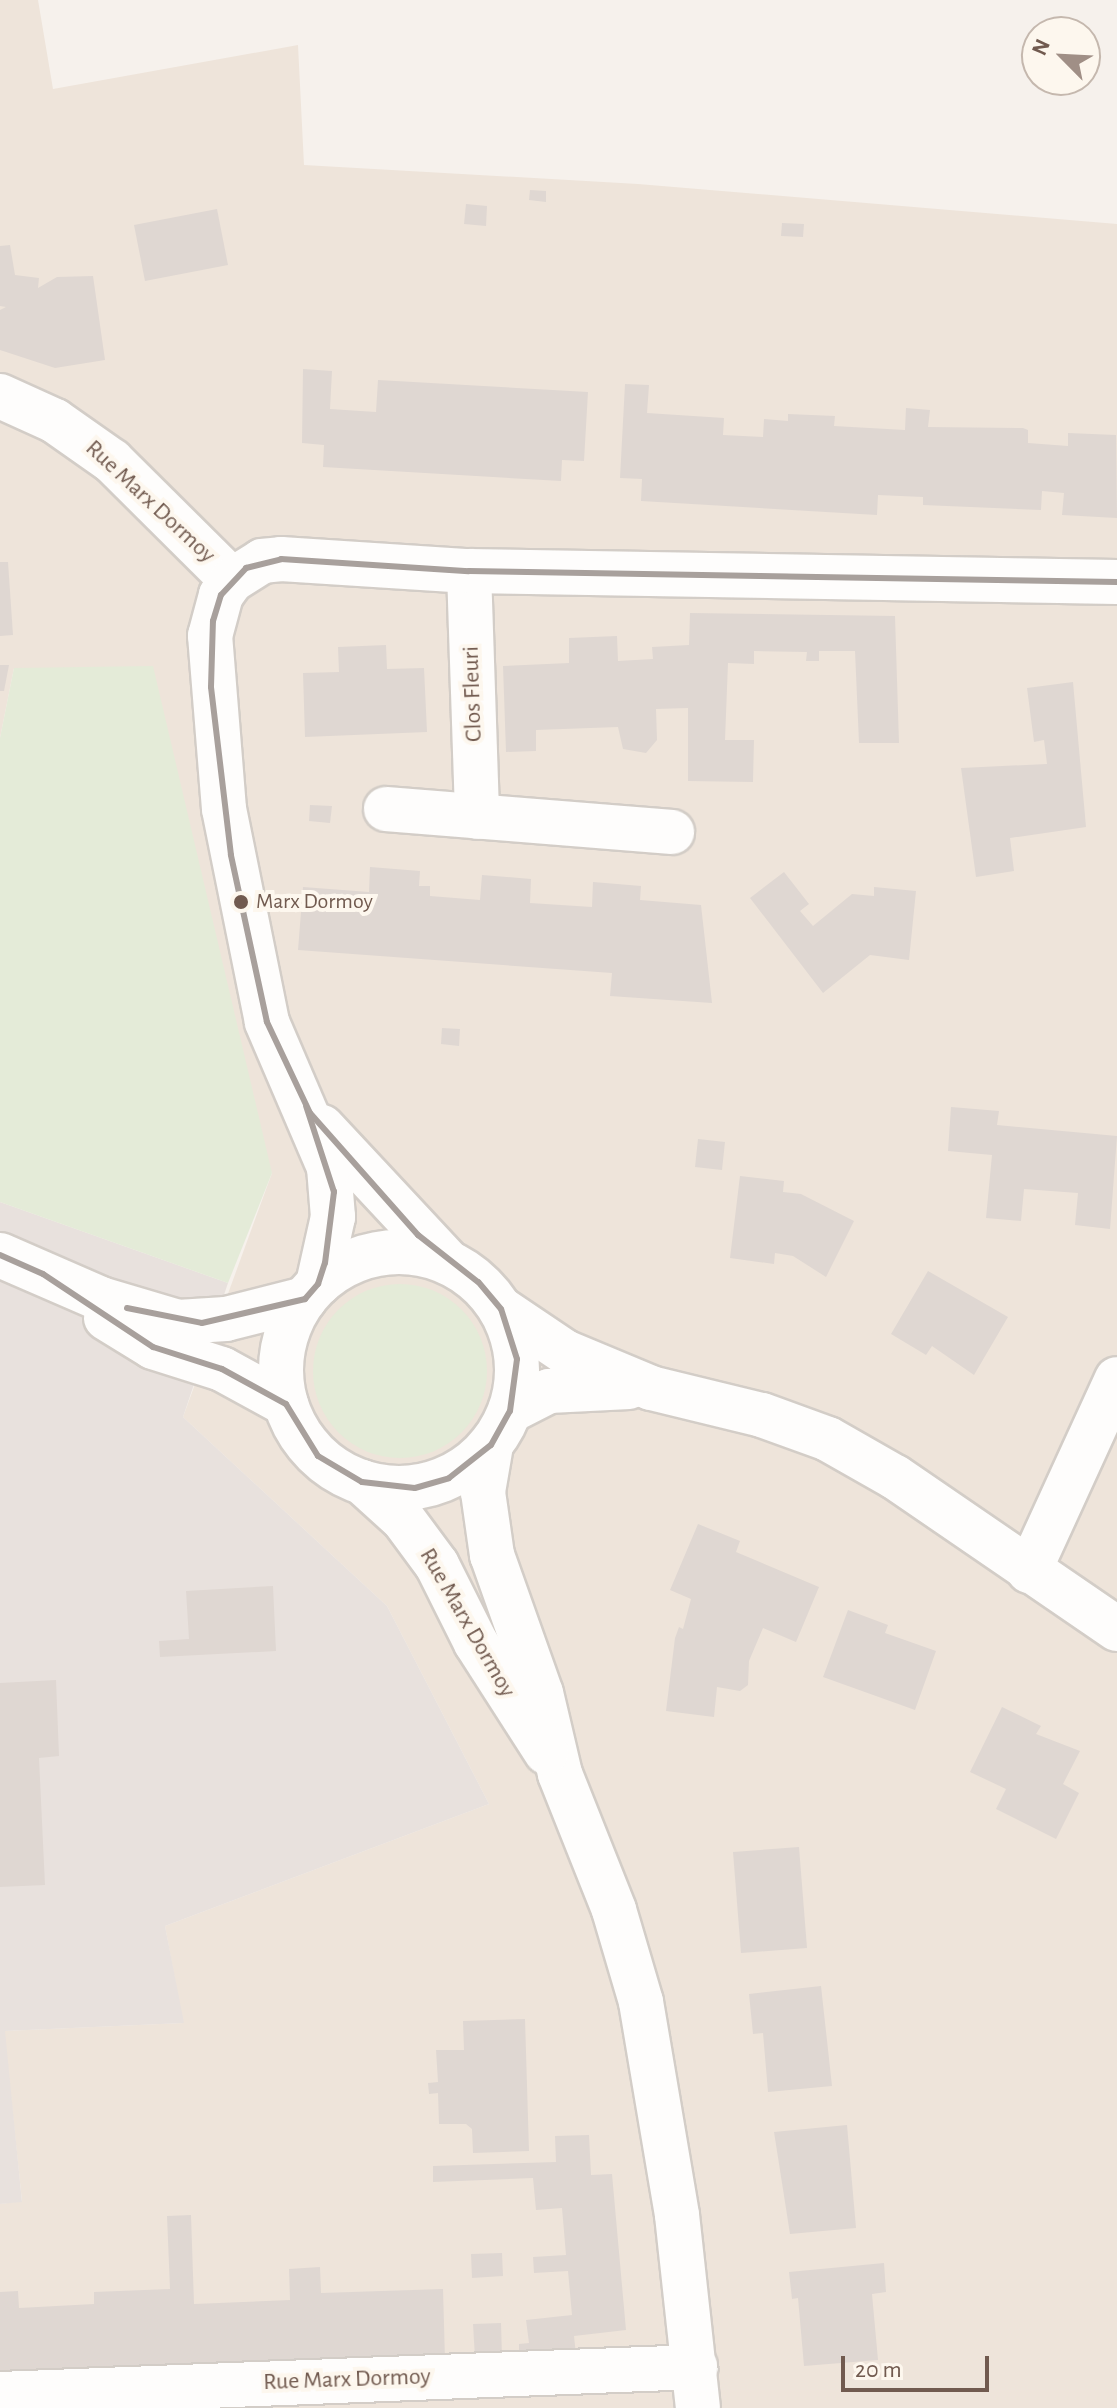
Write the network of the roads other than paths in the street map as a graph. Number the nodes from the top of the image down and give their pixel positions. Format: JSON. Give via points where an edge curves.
{"nodes":[{"id":1,"x":0,"y":396,"type":"edge"},
{"id":2,"x":469,"y":571,"type":"junction"},
{"id":3,"x":232,"y":580,"type":"junction"},
{"id":4,"x":1117,"y":582,"type":"edge"},
{"id":5,"x":386,"y":809,"type":"dead end"},
{"id":6,"x":477,"y":817,"type":"junction"},
{"id":7,"x":672,"y":832,"type":"dead end"},
{"id":8,"x":310,"y":1113,"type":"junction"},
{"id":9,"x":0,"y":1255,"type":"edge"},
{"id":10,"x":448,"y":1262,"type":"junction"},
{"id":11,"x":43,"y":1274,"type":"junction"},
{"id":12,"x":312,"y":1292,"type":"junction"},
{"id":13,"x":501,"y":1309,"type":"junction"},
{"id":14,"x":1117,"y":1379,"type":"edge"},
{"id":15,"x":651,"y":1388,"type":"junction"},
{"id":16,"x":286,"y":1404,"type":"junction"},
{"id":17,"x":501,"y":1428,"type":"junction"},
{"id":18,"x":362,"y":1482,"type":"junction"},
{"id":19,"x":1029,"y":1571,"type":"junction"},
{"id":20,"x":1112,"y":1624,"type":"edge"},
{"id":21,"x":560,"y":1774,"type":"junction"},
{"id":22,"x":696,"y":2387,"type":"edge"},
{"id":23,"x":0,"y":2394,"type":"edge"}],
"edges":[{"from":1,"to":3,"type":"street","name":"Rue Marx Dormoy","via":[[55,421],[112,461]]},
{"from":2,"to":3,"type":"street","via":[[281,559],[262,561]]},
{"from":2,"to":4,"type":"street"},
{"from":2,"to":6,"type":"street","name":"Clos Fleuri"},
{"from":3,"to":8,"type":"street","name":"Rue Marx Dormoy","via":[[221,595],[210,636],[224,809],[267,1022]]},
{"from":5,"to":6,"type":"street"},
{"from":6,"to":7,"type":"street"},
{"from":8,"to":10,"type":"street","name":"Rue Marx Dormoy"},
{"from":8,"to":12,"type":"street","name":"Rue Marx Dormoy","via":[[334,1192],[330,1241]]},
{"from":9,"to":11,"type":"street"},
{"from":10,"to":12,"type":"street","via":[[390,1252],[351,1262]]},
{"from":10,"to":13,"type":"street","via":[[478,1282]]},
{"from":11,"to":12,"type":"street","via":[[101,1299],[178,1322],[226,1319]]},
{"from":11,"to":16,"type":"street","via":[[153,1347],[222,1369]]},
{"from":12,"to":16,"type":"street","via":[[283,1349]]},
{"from":13,"to":15,"type":"street","via":[[565,1352]]},
{"from":13,"to":17,"type":"street","via":[[517,1359]]},
{"from":14,"to":19,"type":"street"},
{"from":15,"to":17,"type":"street","via":[[568,1387],[534,1397]]},
{"from":15,"to":19,"type":"street","via":[[762,1415],[828,1439],[895,1477]]},
{"from":16,"to":18,"type":"street","via":[[318,1456]]},
{"from":17,"to":18,"type":"street","via":[[465,1469],[433,1484],[397,1488]]},
{"from":17,"to":21,"type":"street","name":"Rue Marx Dormoy","via":[[483,1492],[486,1532],[541,1693]]},
{"from":18,"to":21,"type":"street","name":"Rue Marx Dormoy","via":[[403,1519],[437,1565],[491,1669]]},
{"from":19,"to":20,"type":"street"},
{"from":21,"to":22,"type":"street","name":"Rue Marx Dormoy","via":[[614,1910],[641,2002],[677,2215]]},
{"from":22,"to":23,"type":"street","name":"Rue Marx Dormoy"}]}
